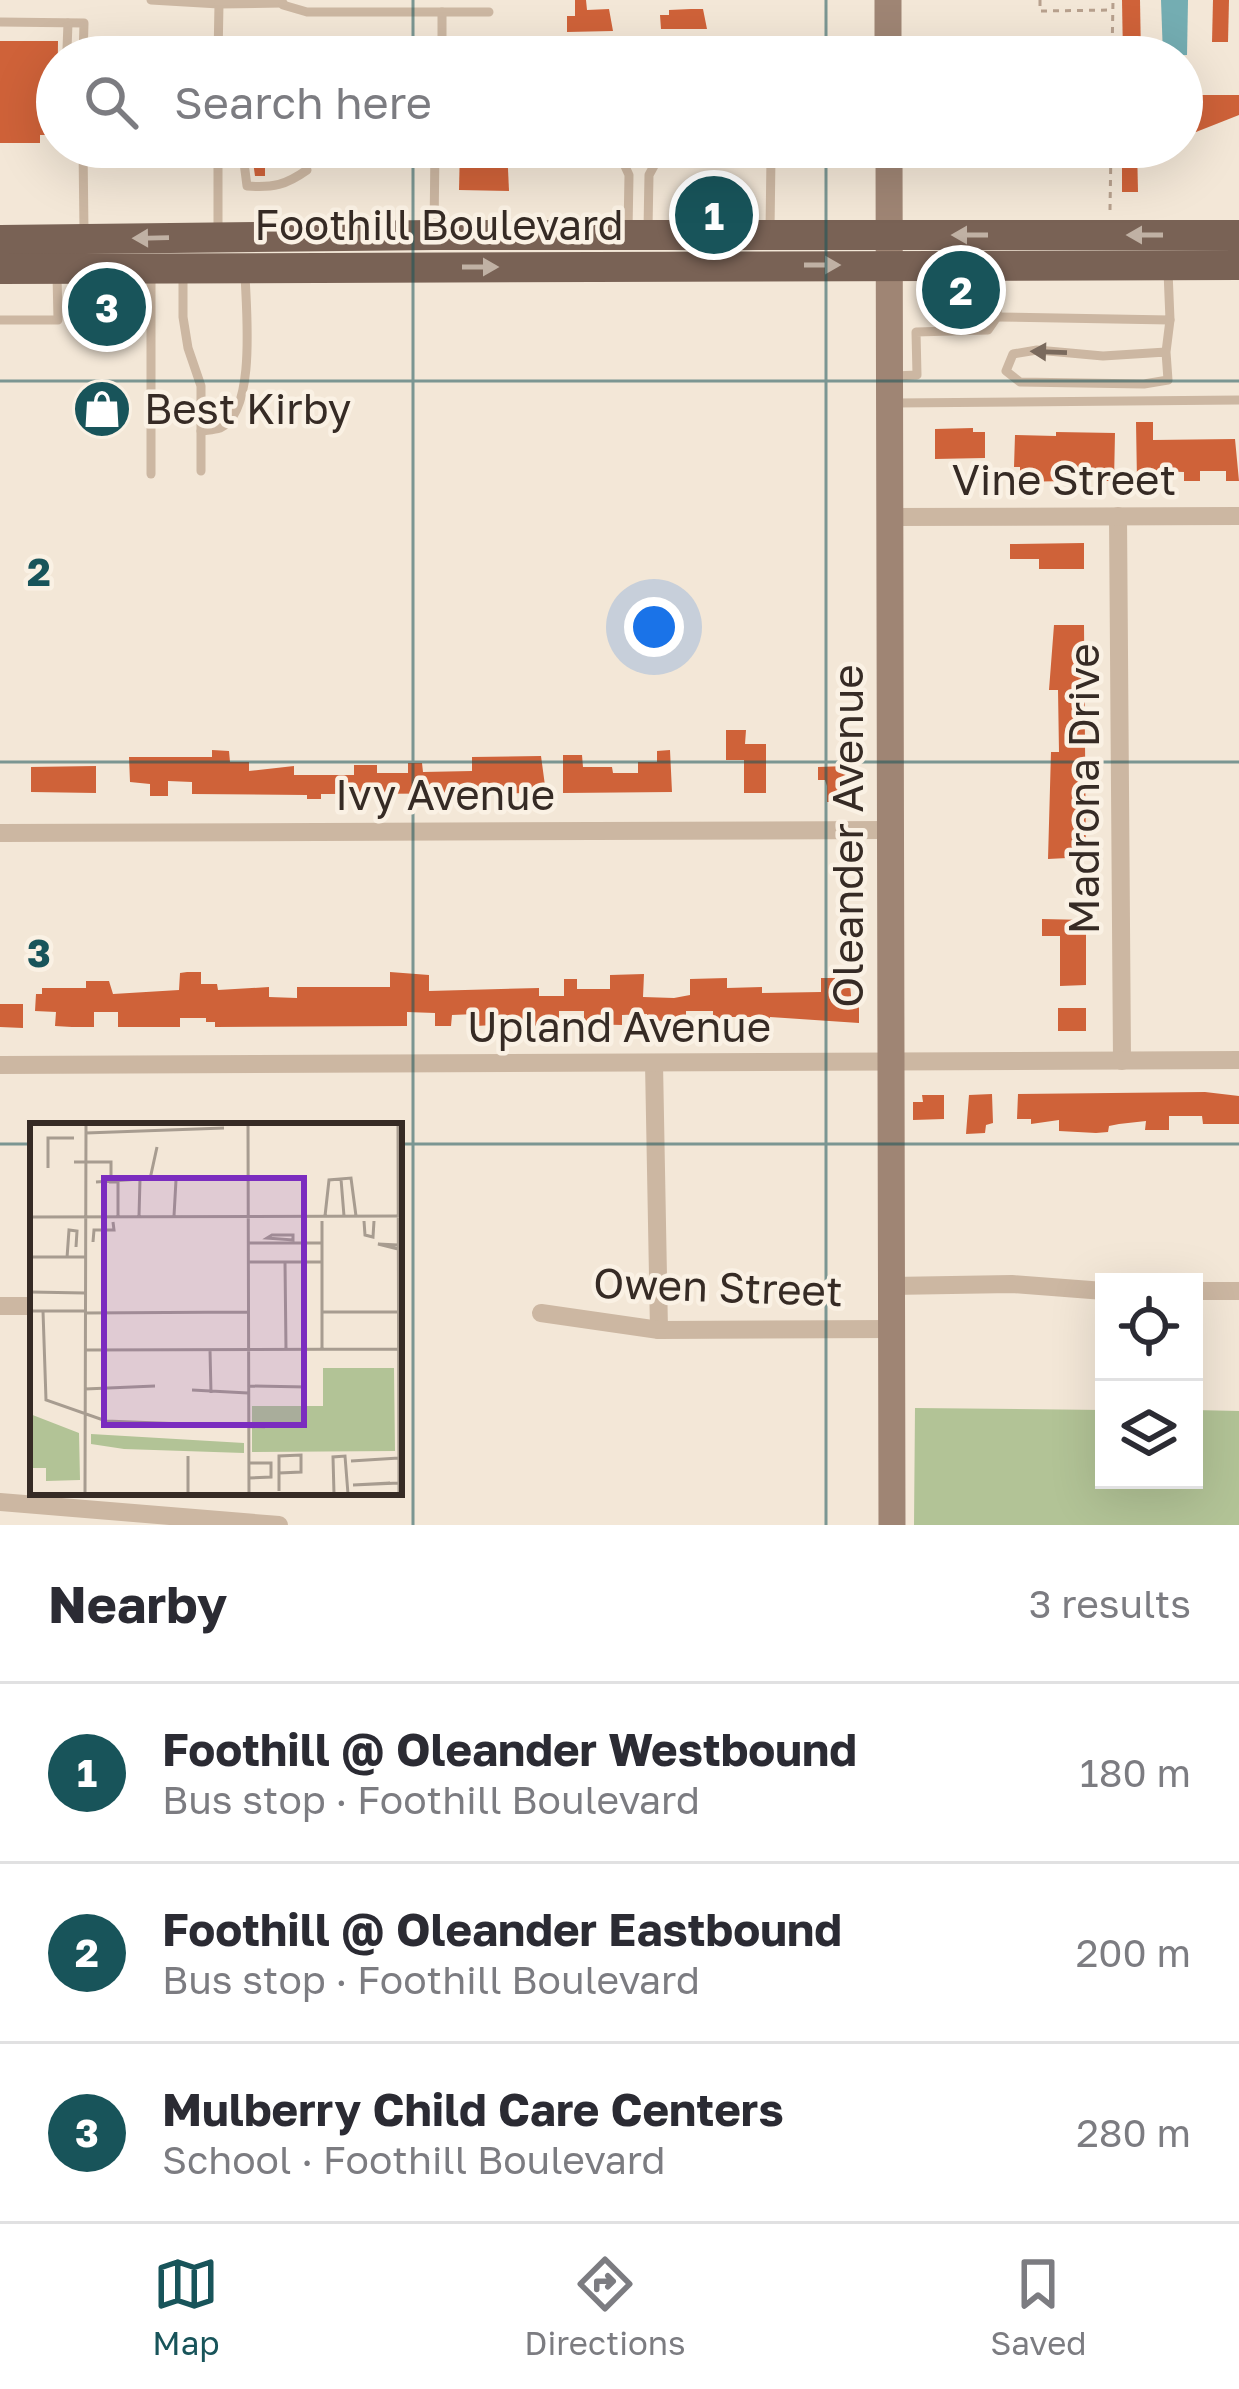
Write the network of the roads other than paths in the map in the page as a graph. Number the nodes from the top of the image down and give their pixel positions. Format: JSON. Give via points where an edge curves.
{"nodes":[{"id":1,"x":151,"y":0,"type":"edge"},
{"id":2,"x":888,"y":0,"type":"edge"},
{"id":3,"x":284,"y":3,"type":"edge"},
{"id":4,"x":219,"y":4,"type":"junction"},
{"id":5,"x":442,"y":12,"type":"junction"},
{"id":6,"x":489,"y":12,"type":"dead end"},
{"id":7,"x":0,"y":22,"type":"edge"},
{"id":8,"x":68,"y":22,"type":"junction"},
{"id":9,"x":68,"y":36,"type":"edge"},
{"id":10,"x":84,"y":36,"type":"edge"},
{"id":11,"x":218,"y":36,"type":"edge"},
{"id":12,"x":442,"y":36,"type":"edge"},
{"id":13,"x":888,"y":36,"type":"edge"},
{"id":14,"x":83,"y":168,"type":"edge"},
{"id":15,"x":218,"y":168,"type":"edge"},
{"id":16,"x":245,"y":168,"type":"edge"},
{"id":17,"x":436,"y":168,"type":"edge"},
{"id":18,"x":626,"y":168,"type":"edge"},
{"id":19,"x":654,"y":168,"type":"edge"},
{"id":20,"x":771,"y":168,"type":"edge"},
{"id":21,"x":889,"y":168,"type":"edge"},
{"id":22,"x":307,"y":170,"type":"dead end"},
{"id":23,"x":434,"y":235,"type":"junction"},
{"id":24,"x":638,"y":235,"type":"junction"},
{"id":25,"x":770,"y":235,"type":"junction"},
{"id":26,"x":1239,"y":235,"type":"edge"},
{"id":27,"x":218,"y":236,"type":"junction"},
{"id":28,"x":84,"y":239,"type":"junction"},
{"id":29,"x":0,"y":240,"type":"edge"},
{"id":30,"x":889,"y":250,"type":"junction"},
{"id":31,"x":998,"y":264,"type":"junction"},
{"id":32,"x":1167,"y":265,"type":"junction"},
{"id":33,"x":1239,"y":265,"type":"edge"},
{"id":34,"x":152,"y":268,"type":"junction"},
{"id":35,"x":183,"y":268,"type":"junction"},
{"id":36,"x":245,"y":268,"type":"junction"},
{"id":37,"x":279,"y":268,"type":"junction"},
{"id":38,"x":0,"y":269,"type":"edge"},
{"id":39,"x":57,"y":269,"type":"junction"},
{"id":40,"x":997,"y":317,"type":"junction"},
{"id":41,"x":0,"y":320,"type":"edge"},
{"id":42,"x":1170,"y":320,"type":"junction"},
{"id":43,"x":1166,"y":352,"type":"junction"},
{"id":44,"x":889,"y":389,"type":"junction"},
{"id":45,"x":1239,"y":400,"type":"edge"},
{"id":46,"x":201,"y":431,"type":"junction"},
{"id":47,"x":201,"y":471,"type":"dead end"},
{"id":48,"x":151,"y":474,"type":"dead end"},
{"id":49,"x":1118,"y":516,"type":"junction"},
{"id":50,"x":1239,"y":516,"type":"edge"},
{"id":51,"x":890,"y":517,"type":"junction"},
{"id":52,"x":890,"y":830,"type":"junction"},
{"id":53,"x":0,"y":833,"type":"edge"},
{"id":54,"x":1239,"y":1060,"type":"edge"},
{"id":55,"x":891,"y":1061,"type":"junction"},
{"id":56,"x":1122,"y":1061,"type":"junction"},
{"id":57,"x":654,"y":1063,"type":"junction"},
{"id":58,"x":0,"y":1065,"type":"edge"},
{"id":59,"x":891,"y":1286,"type":"junction"},
{"id":60,"x":1095,"y":1290,"type":"edge"},
{"id":61,"x":1203,"y":1291,"type":"edge"},
{"id":62,"x":1239,"y":1291,"type":"edge"},
{"id":63,"x":541,"y":1313,"type":"dead end"},
{"id":64,"x":892,"y":1329,"type":"junction"},
{"id":65,"x":659,"y":1330,"type":"junction"},
{"id":66,"x":0,"y":1502,"type":"edge"},
{"id":67,"x":279,"y":1525,"type":"edge"},
{"id":68,"x":892,"y":1525,"type":"edge"}],
"edges":[{"from":1,"to":4,"type":"lane"},
{"from":2,"to":13,"type":"street"},
{"from":3,"to":4,"type":"lane"},
{"from":3,"to":5,"type":"lane","via":[[307,12]]},
{"from":4,"to":11,"type":"lane"},
{"from":5,"to":6,"type":"lane"},
{"from":5,"to":12,"type":"lane"},
{"from":7,"to":8,"type":"lane"},
{"from":8,"to":9,"type":"lane"},
{"from":8,"to":10,"type":"lane","via":[[84,22]]},
{"from":14,"to":28,"type":"lane"},
{"from":15,"to":27,"type":"lane"},
{"from":16,"to":22,"type":"lane","via":[[247,186],[273,188]]},
{"from":17,"to":23,"type":"lane"},
{"from":18,"to":24,"type":"lane"},
{"from":19,"to":24,"type":"lane"},
{"from":20,"to":25,"type":"lane"},
{"from":21,"to":30,"type":"street","name":"Oleander Avenue"},
{"from":23,"to":24,"type":"main road","name":"Foothill Boulevard"},
{"from":23,"to":27,"type":"main road","name":"Foothill Boulevard"},
{"from":23,"to":37,"type":"main road","via":[[426,248],[304,253]]},
{"from":24,"to":25,"type":"main road","name":"Foothill Boulevard"},
{"from":25,"to":30,"type":"main road","name":"Foothill Boulevard"},
{"from":26,"to":30,"type":"main road","name":"Foothill Boulevard","one_way":true},
{"from":27,"to":28,"type":"main road","name":"Foothill Boulevard","one_way":true},
{"from":28,"to":29,"type":"main road","name":"Foothill Boulevard"},
{"from":30,"to":31,"type":"main road","name":"Foothill Boulevard"},
{"from":37,"to":30,"type":"main road","name":"Foothill Boulevard","one_way":true},
{"from":30,"to":44,"type":"street","name":"Oleander Avenue"},
{"from":31,"to":32,"type":"main road","name":"Foothill Boulevard"},
{"from":31,"to":40,"type":"lane"},
{"from":32,"to":33,"type":"main road","name":"Foothill Boulevard"},
{"from":32,"to":42,"type":"lane"},
{"from":34,"to":35,"type":"main road","name":"Foothill Boulevard"},
{"from":34,"to":39,"type":"main road","name":"Foothill Boulevard"},
{"from":34,"to":48,"type":"lane"},
{"from":35,"to":36,"type":"main road","name":"Foothill Boulevard"},
{"from":35,"to":46,"type":"lane"},
{"from":36,"to":37,"type":"main road","name":"Foothill Boulevard"},
{"from":36,"to":46,"type":"lane","via":[[241,400],[220,428]]},
{"from":38,"to":39,"type":"main road","name":"Foothill Boulevard"},
{"from":39,"to":41,"type":"lane","via":[[58,320]]},
{"from":40,"to":42,"type":"lane"},
{"from":40,"to":44,"type":"lane","via":[[988,330],[916,332],[917,375]]},
{"from":42,"to":43,"type":"lane"},
{"from":43,"to":43,"type":"lane","one_way":true,"via":[[1037,350],[1013,354],[1006,371],[1020,382],[1144,383],[1168,380]]},
{"from":44,"to":45,"type":"lane"},
{"from":44,"to":51,"type":"street","name":"Oleander Avenue"},
{"from":46,"to":47,"type":"lane"},
{"from":49,"to":50,"type":"street","name":"Vine Street"},
{"from":49,"to":51,"type":"street","name":"Vine Street"},
{"from":49,"to":56,"type":"street","name":"Madrona Drive"},
{"from":51,"to":52,"type":"street","name":"Oleander Avenue"},
{"from":52,"to":53,"type":"street","name":"Ivy Avenue"},
{"from":52,"to":55,"type":"street","name":"Oleander Avenue"},
{"from":54,"to":56,"type":"street","name":"Upland Avenue"},
{"from":55,"to":56,"type":"street","name":"Upland Avenue"},
{"from":55,"to":57,"type":"street","name":"Upland Avenue"},
{"from":55,"to":59,"type":"street","name":"Oleander Avenue"},
{"from":57,"to":58,"type":"street","name":"Upland Avenue"},
{"from":57,"to":65,"type":"street"},
{"from":59,"to":60,"type":"street","name":"Owen Street"},
{"from":59,"to":64,"type":"street","name":"Oleander Avenue"},
{"from":61,"to":62,"type":"street"},
{"from":63,"to":65,"type":"street","name":"Owen Street"},
{"from":64,"to":65,"type":"street","name":"Owen Street"},
{"from":64,"to":68,"type":"street","name":"Oleander Avenue"},
{"from":66,"to":67,"type":"street"}]}
